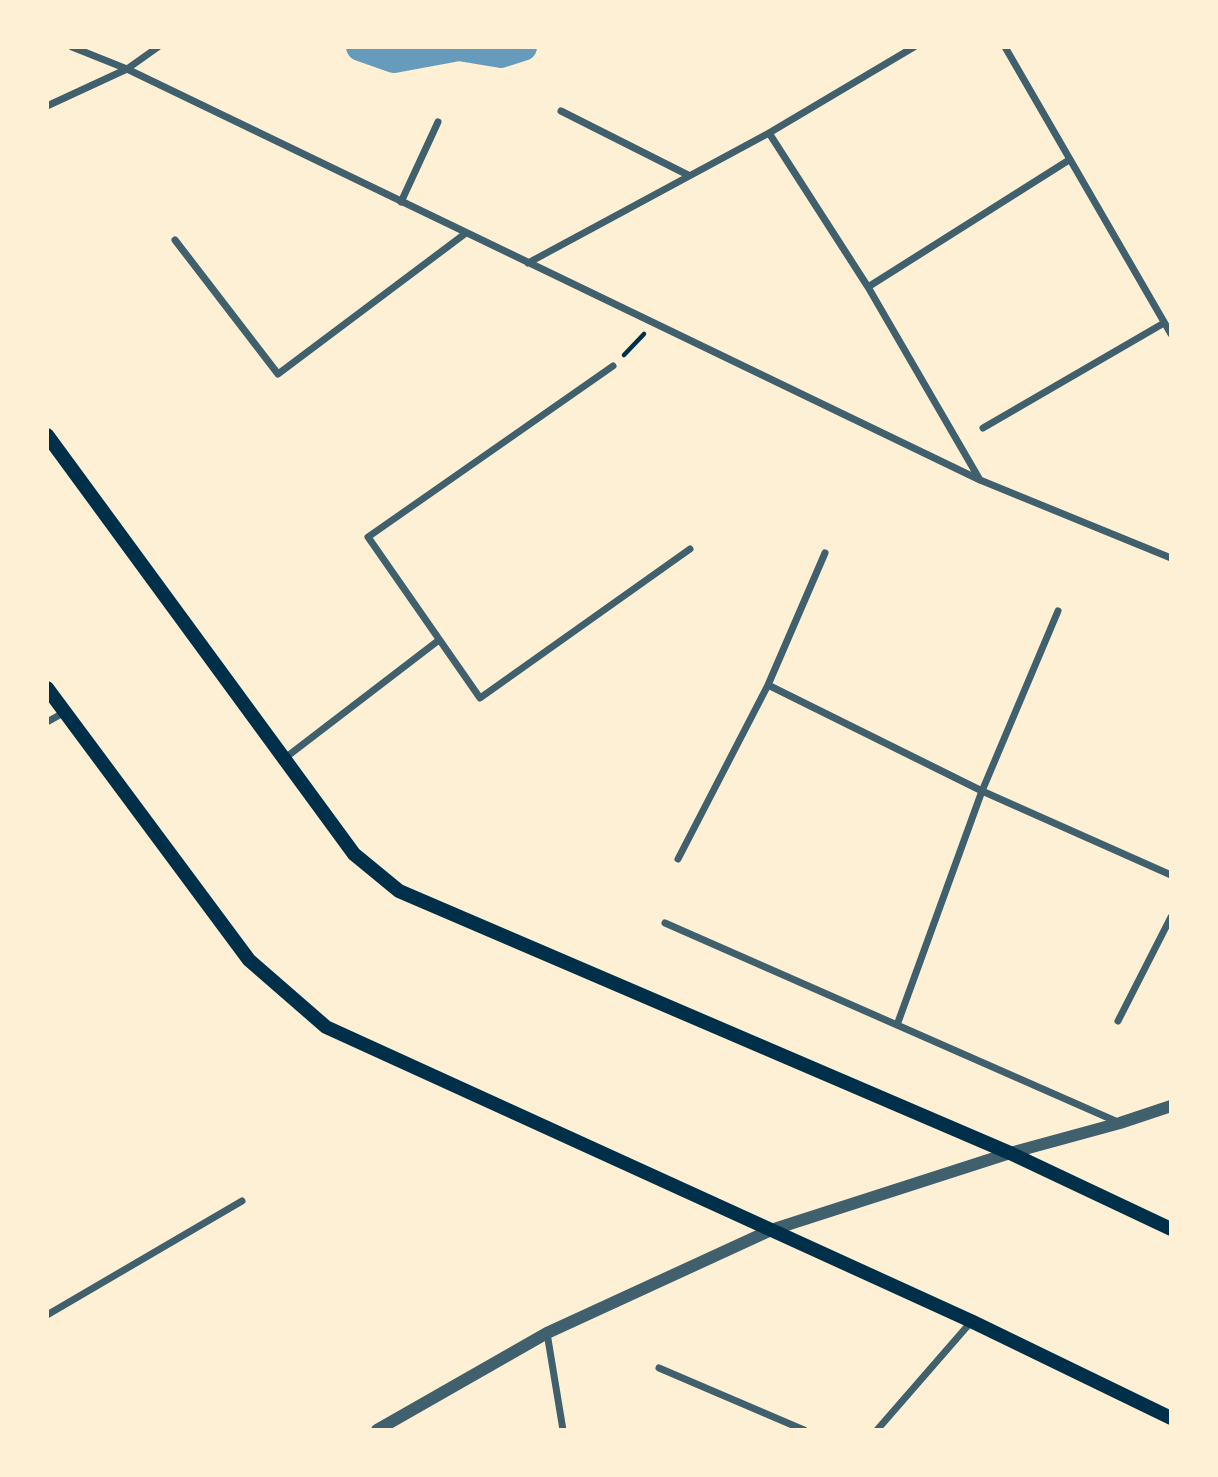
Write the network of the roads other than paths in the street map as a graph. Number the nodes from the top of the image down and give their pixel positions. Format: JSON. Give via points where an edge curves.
{"nodes":[{"id":1,"x":72,"y":47,"type":"edge"},
{"id":2,"x":158,"y":47,"type":"edge"},
{"id":3,"x":914,"y":47,"type":"edge"},
{"id":4,"x":1005,"y":47,"type":"edge"},
{"id":5,"x":127,"y":69,"type":"junction"},
{"id":6,"x":47,"y":106,"type":"edge"},
{"id":7,"x":561,"y":111,"type":"dead end"},
{"id":8,"x":438,"y":122,"type":"dead end"},
{"id":9,"x":769,"y":134,"type":"junction"},
{"id":10,"x":1069,"y":160,"type":"junction"},
{"id":11,"x":688,"y":175,"type":"junction"},
{"id":12,"x":401,"y":202,"type":"junction"},
{"id":13,"x":466,"y":233,"type":"junction"},
{"id":14,"x":175,"y":240,"type":"dead end"},
{"id":15,"x":528,"y":262,"type":"junction"},
{"id":16,"x":868,"y":288,"type":"junction"},
{"id":17,"x":1164,"y":323,"type":"junction"},
{"id":18,"x":1171,"y":334,"type":"edge"},
{"id":19,"x":613,"y":366,"type":"road end"},
{"id":20,"x":982,"y":428,"type":"dead end"},
{"id":21,"x":47,"y":435,"type":"edge"},
{"id":22,"x":980,"y":480,"type":"junction"},
{"id":23,"x":690,"y":549,"type":"dead end"},
{"id":24,"x":825,"y":553,"type":"dead end"},
{"id":25,"x":1171,"y":558,"type":"edge"},
{"id":26,"x":1058,"y":611,"type":"dead end"},
{"id":27,"x":439,"y":640,"type":"junction"},
{"id":28,"x":768,"y":685,"type":"junction"},
{"id":29,"x":47,"y":688,"type":"edge"},
{"id":30,"x":65,"y":712,"type":"junction"},
{"id":31,"x":47,"y":722,"type":"edge"},
{"id":32,"x":285,"y":758,"type":"junction"},
{"id":33,"x":982,"y":791,"type":"junction"},
{"id":34,"x":678,"y":859,"type":"dead end"},
{"id":35,"x":1171,"y":875,"type":"edge"},
{"id":36,"x":1171,"y":917,"type":"edge"},
{"id":37,"x":665,"y":923,"type":"dead end"},
{"id":38,"x":1118,"y":1021,"type":"dead end"},
{"id":39,"x":897,"y":1025,"type":"junction"},
{"id":40,"x":1171,"y":1106,"type":"edge"},
{"id":41,"x":1120,"y":1123,"type":"junction"},
{"id":42,"x":1010,"y":1153,"type":"junction"},
{"id":43,"x":242,"y":1201,"type":"dead end"},
{"id":44,"x":1171,"y":1229,"type":"edge"},
{"id":45,"x":771,"y":1230,"type":"junction"},
{"id":46,"x":47,"y":1315,"type":"edge"},
{"id":47,"x":971,"y":1321,"type":"junction"},
{"id":48,"x":547,"y":1333,"type":"junction"},
{"id":49,"x":659,"y":1368,"type":"dead end"},
{"id":50,"x":1171,"y":1418,"type":"edge"},
{"id":51,"x":377,"y":1430,"type":"edge"},
{"id":52,"x":563,"y":1430,"type":"edge"},
{"id":53,"x":804,"y":1430,"type":"edge"},
{"id":54,"x":877,"y":1430,"type":"edge"}],
"edges":[{"from":1,"to":5,"type":"street"},
{"from":2,"to":5,"type":"street"},
{"from":3,"to":9,"type":"street"},
{"from":4,"to":10,"type":"street"},
{"from":5,"to":6,"type":"street"},
{"from":5,"to":12,"type":"street"},
{"from":7,"to":11,"type":"street"},
{"from":8,"to":12,"type":"street"},
{"from":9,"to":11,"type":"street"},
{"from":9,"to":16,"type":"street"},
{"from":10,"to":16,"type":"street"},
{"from":10,"to":17,"type":"street"},
{"from":11,"to":15,"type":"street"},
{"from":12,"to":13,"type":"street"},
{"from":13,"to":14,"type":"street","via":[[278,374]]},
{"from":13,"to":15,"type":"street"},
{"from":15,"to":22,"type":"street"},
{"from":16,"to":22,"type":"street"},
{"from":17,"to":18,"type":"street"},
{"from":17,"to":20,"type":"street"},
{"from":19,"to":27,"type":"street","via":[[368,537]]},
{"from":21,"to":32,"type":"main road"},
{"from":22,"to":25,"type":"street"},
{"from":23,"to":27,"type":"street","via":[[480,698]]},
{"from":24,"to":28,"type":"street"},
{"from":26,"to":33,"type":"street"},
{"from":27,"to":32,"type":"street"},
{"from":28,"to":33,"type":"street"},
{"from":28,"to":34,"type":"street"},
{"from":29,"to":30,"type":"main road"},
{"from":30,"to":31,"type":"street"},
{"from":30,"to":45,"type":"main road","via":[[249,960],[326,1027]]},
{"from":32,"to":42,"type":"main road","via":[[354,854],[399,891]]},
{"from":33,"to":35,"type":"street"},
{"from":33,"to":39,"type":"street"},
{"from":36,"to":38,"type":"street"},
{"from":37,"to":39,"type":"street"},
{"from":39,"to":41,"type":"street"},
{"from":40,"to":41,"type":"street"},
{"from":41,"to":42,"type":"street"},
{"from":42,"to":44,"type":"main road"},
{"from":42,"to":45,"type":"street"},
{"from":43,"to":46,"type":"street"},
{"from":45,"to":47,"type":"main road"},
{"from":45,"to":48,"type":"street"},
{"from":47,"to":50,"type":"main road"},
{"from":47,"to":54,"type":"street"},
{"from":48,"to":51,"type":"street"},
{"from":48,"to":52,"type":"street"},
{"from":49,"to":53,"type":"street"}]}
